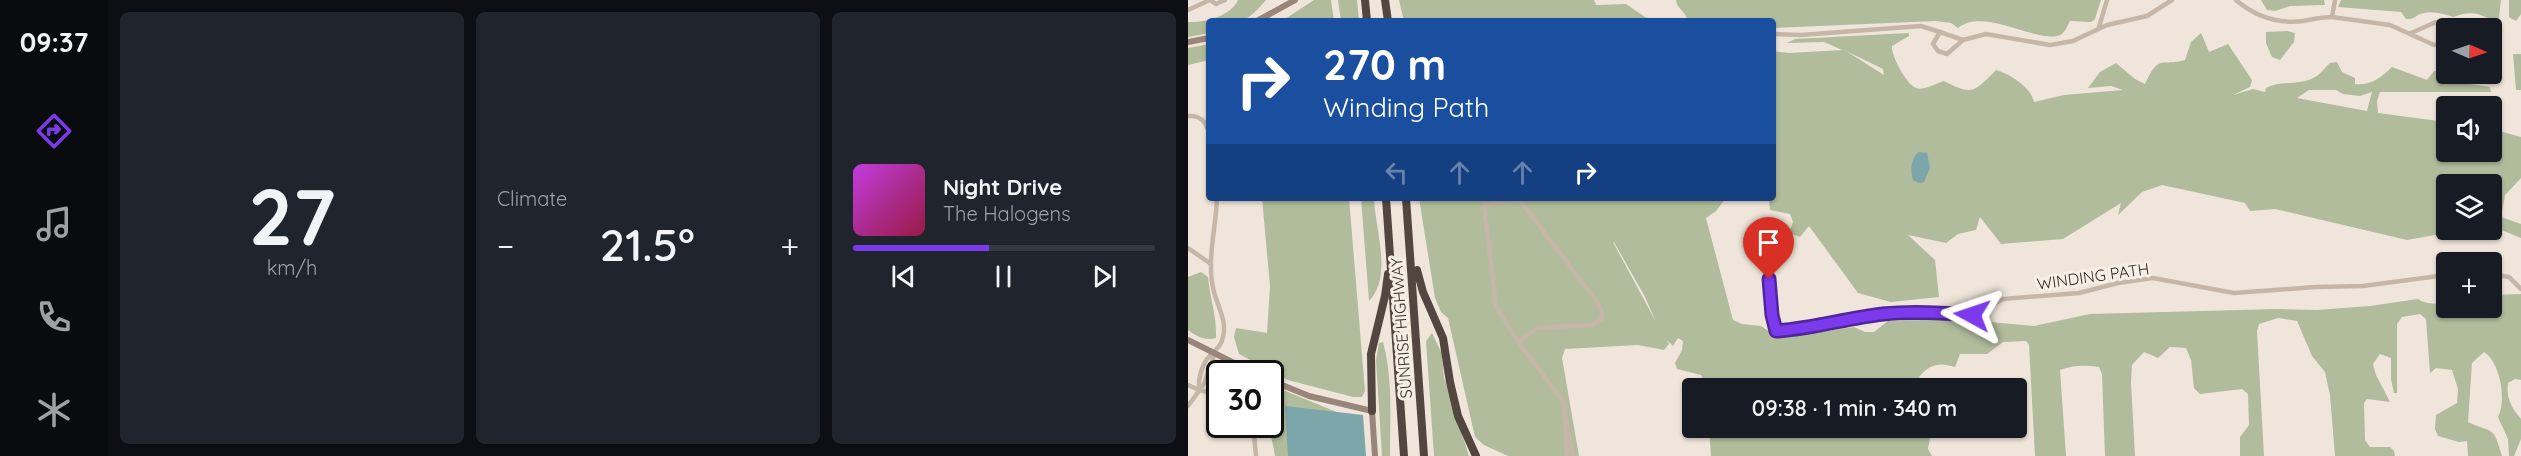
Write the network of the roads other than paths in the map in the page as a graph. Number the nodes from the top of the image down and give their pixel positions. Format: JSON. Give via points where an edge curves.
{"nodes":[{"id":1,"x":1210,"y":0,"type":"edge"},
{"id":2,"x":1225,"y":0,"type":"edge"},
{"id":3,"x":1295,"y":0,"type":"edge"},
{"id":4,"x":1365,"y":0,"type":"edge"},
{"id":5,"x":1385,"y":0,"type":"edge"},
{"id":6,"x":2107,"y":0,"type":"edge"},
{"id":7,"x":2172,"y":0,"type":"edge"},
{"id":8,"x":2236,"y":0,"type":"edge"},
{"id":9,"x":2335,"y":0,"type":"edge"},
{"id":10,"x":1188,"y":10,"type":"edge"},
{"id":11,"x":2332,"y":16,"type":"junction"},
{"id":12,"x":1262,"y":18,"type":"edge"},
{"id":13,"x":1367,"y":18,"type":"edge"},
{"id":14,"x":1388,"y":18,"type":"edge"},
{"id":15,"x":2099,"y":27,"type":"junction"},
{"id":16,"x":1940,"y":32,"type":"junction"},
{"id":17,"x":2411,"y":33,"type":"junction"},
{"id":18,"x":1776,"y":34,"type":"edge"},
{"id":19,"x":1206,"y":39,"type":"edge"},
{"id":20,"x":1963,"y":40,"type":"junction"},
{"id":21,"x":1188,"y":42,"type":"edge"},
{"id":22,"x":1188,"y":116,"type":"edge"},
{"id":23,"x":1206,"y":128,"type":"edge"},
{"id":24,"x":1217,"y":201,"type":"edge"},
{"id":25,"x":1386,"y":201,"type":"edge"},
{"id":26,"x":1406,"y":201,"type":"edge"},
{"id":27,"x":1483,"y":201,"type":"edge"},
{"id":28,"x":1507,"y":201,"type":"edge"},
{"id":29,"x":1520,"y":201,"type":"edge"},
{"id":30,"x":1484,"y":205,"type":"junction"},
{"id":31,"x":1408,"y":213,"type":"junction"},
{"id":32,"x":1763,"y":233,"type":"dead end"},
{"id":33,"x":1390,"y":237,"type":"junction"},
{"id":34,"x":1188,"y":248,"type":"edge"},
{"id":35,"x":1211,"y":264,"type":"junction"},
{"id":36,"x":2436,"y":276,"type":"edge"},
{"id":37,"x":2502,"y":276,"type":"edge"},
{"id":38,"x":2521,"y":289,"type":"edge"},
{"id":39,"x":1188,"y":340,"type":"edge"},
{"id":40,"x":1518,"y":342,"type":"junction"},
{"id":41,"x":1215,"y":353,"type":"junction"},
{"id":42,"x":1213,"y":360,"type":"edge"},
{"id":43,"x":1229,"y":360,"type":"edge"},
{"id":44,"x":1204,"y":367,"type":"joint"},
{"id":45,"x":1206,"y":377,"type":"edge"},
{"id":46,"x":1188,"y":385,"type":"edge"},
{"id":47,"x":1284,"y":387,"type":"edge"},
{"id":48,"x":1199,"y":390,"type":"junction"},
{"id":49,"x":1206,"y":392,"type":"edge"},
{"id":50,"x":1188,"y":406,"type":"edge"},
{"id":51,"x":1372,"y":411,"type":"junction"},
{"id":52,"x":1254,"y":438,"type":"edge"},
{"id":53,"x":1570,"y":455,"type":"edge"},
{"id":54,"x":1256,"y":456,"type":"edge"},
{"id":55,"x":1375,"y":456,"type":"edge"},
{"id":56,"x":1404,"y":456,"type":"edge"},
{"id":57,"x":1424,"y":456,"type":"edge"},
{"id":58,"x":1476,"y":456,"type":"edge"}],
"edges":[{"from":1,"to":2,"type":"street","via":[[1216,4]]},
{"from":1,"to":10,"type":"street"},
{"from":3,"to":12,"type":"street"},
{"from":4,"to":13,"type":"highway"},
{"from":5,"to":14,"type":"highway"},
{"from":6,"to":15,"type":"street"},
{"from":7,"to":15,"type":"street","via":[[2147,16]]},
{"from":8,"to":11,"type":"street","via":[[2268,19],[2304,21]]},
{"from":9,"to":11,"type":"street"},
{"from":11,"to":17,"type":"street","via":[[2390,25]]},
{"from":15,"to":20,"type":"street","via":[[2073,41],[2050,45],[1986,34]]},
{"from":16,"to":18,"type":"street","via":[[1921,27]]},
{"from":16,"to":20,"type":"street"},
{"from":16,"to":20,"type":"street","via":[[1933,45],[1938,51],[1947,54]]},
{"from":17,"to":17,"type":"street","via":[[2434,45],[2440,44],[2445,36],[2443,26],[2436,22]]},
{"from":19,"to":21,"type":"street"},
{"from":22,"to":23,"type":"street","via":[[1202,120]]},
{"from":24,"to":35,"type":"street"},
{"from":25,"to":33,"type":"highway","name":"SUNRISE HIGHWAY"},
{"from":26,"to":31,"type":"highway","name":"SUNRISE HIGHWAY"},
{"from":27,"to":30,"type":"street"},
{"from":28,"to":30,"type":"street"},
{"from":29,"to":40,"type":"street","via":[[1598,303],[1602,319],[1592,325],[1537,328]]},
{"from":30,"to":40,"type":"street","via":[[1496,306]]},
{"from":31,"to":57,"type":"highway","name":"SUNRISE HIGHWAY"},
{"from":31,"to":58,"type":"highway","via":[[1419,278],[1443,338],[1456,406]]},
{"from":32,"to":36,"type":"street","name":"WINDING PATH","via":[[1770,242],[1768,292],[1776,331],[1883,314],[1972,315],[2003,299],[2079,294],[2153,278],[2234,293],[2363,286]]},
{"from":33,"to":51,"type":"highway","via":[[1388,284],[1371,354]]},
{"from":33,"to":56,"type":"highway","name":"SUNRISE HIGHWAY"},
{"from":34,"to":35,"type":"street"},
{"from":35,"to":41,"type":"street","via":[[1224,326],[1224,336]]},
{"from":37,"to":38,"type":"street"},
{"from":39,"to":41,"type":"street"},
{"from":40,"to":53,"type":"street","via":[[1564,402]]},
{"from":41,"to":42,"type":"street"},
{"from":41,"to":43,"type":"street"},
{"from":41,"to":44,"type":"street"},
{"from":44,"to":48,"type":"street"},
{"from":45,"to":48,"type":"street"},
{"from":46,"to":48,"type":"street"},
{"from":47,"to":51,"type":"street"},
{"from":48,"to":49,"type":"street"},
{"from":48,"to":50,"type":"street"},
{"from":51,"to":55,"type":"street"},
{"from":52,"to":54,"type":"street"}]}
